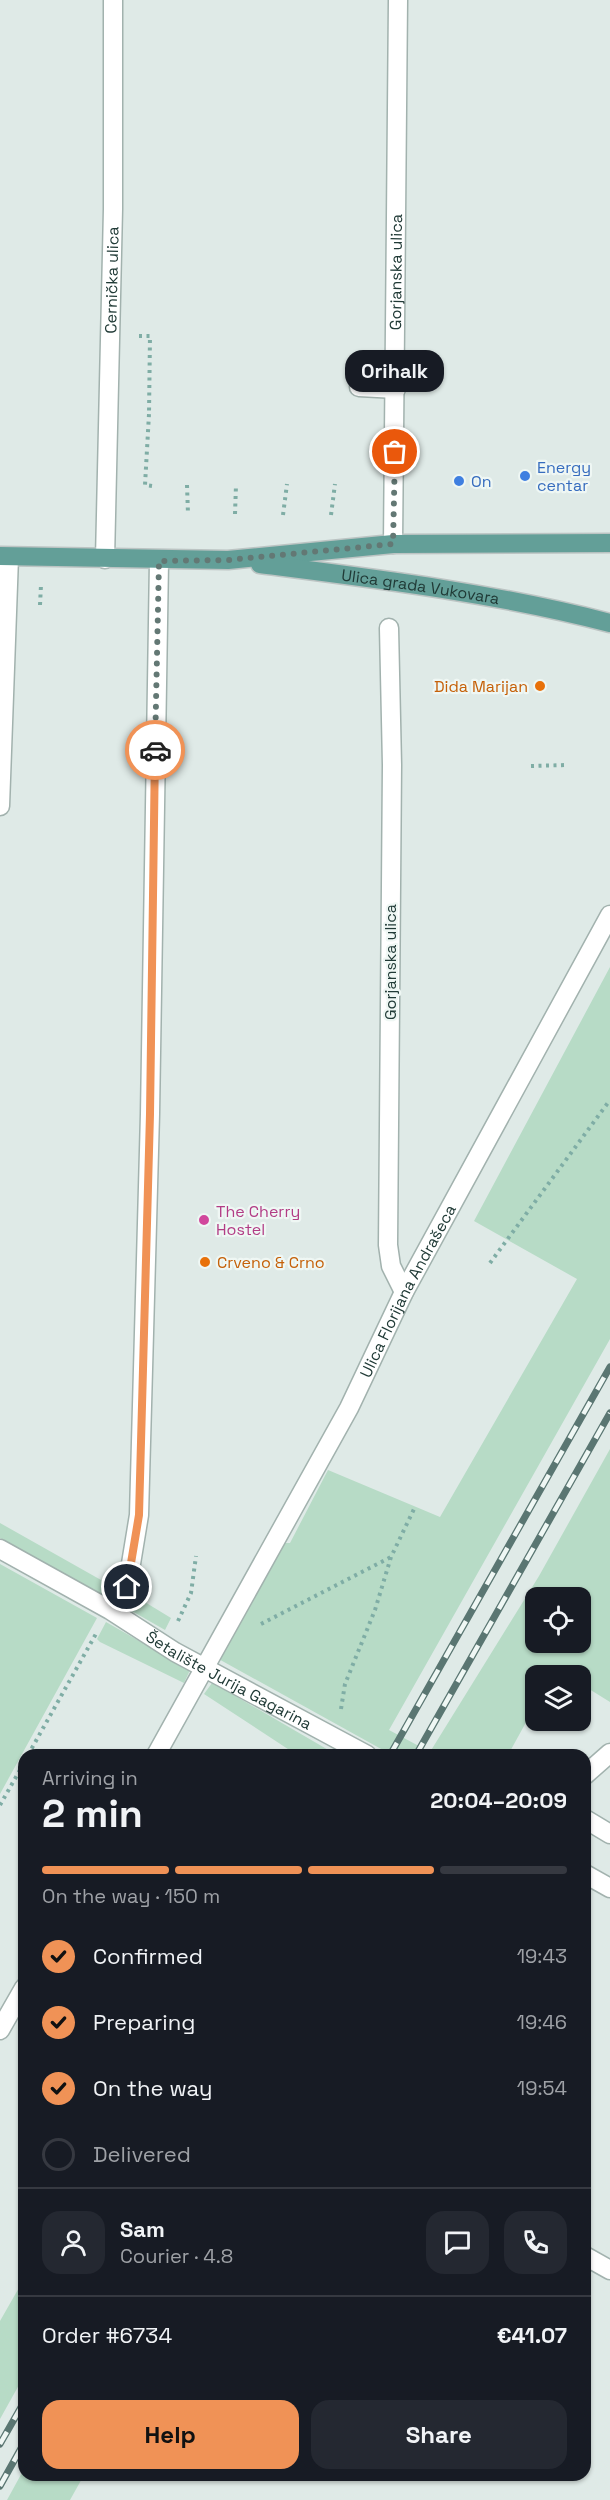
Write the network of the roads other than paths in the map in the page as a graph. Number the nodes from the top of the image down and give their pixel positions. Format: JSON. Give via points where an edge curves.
{"nodes":[{"id":1,"x":113,"y":0,"type":"edge"},
{"id":2,"x":398,"y":0,"type":"edge"},
{"id":3,"x":359,"y":387,"type":"dead end"},
{"id":4,"x":396,"y":389,"type":"junction"},
{"id":5,"x":610,"y":543,"type":"edge"},
{"id":6,"x":393,"y":544,"type":"junction"},
{"id":7,"x":4,"y":556,"type":"edge"},
{"id":8,"x":105,"y":559,"type":"junction"},
{"id":9,"x":228,"y":560,"type":"junction"},
{"id":10,"x":159,"y":561,"type":"junction"},
{"id":11,"x":610,"y":622,"type":"edge"},
{"id":12,"x":388,"y":628,"type":"dead end"},
{"id":13,"x":0,"y":806,"type":"edge"},
{"id":14,"x":610,"y":915,"type":"edge"},
{"id":15,"x":404,"y":1292,"type":"junction"},
{"id":16,"x":0,"y":1549,"type":"edge"},
{"id":17,"x":127,"y":1587,"type":"dead end"},
{"id":18,"x":205,"y":1668,"type":"junction"},
{"id":19,"x":159,"y":1749,"type":"edge"},
{"id":20,"x":357,"y":1749,"type":"edge"},
{"id":21,"x":610,"y":1753,"type":"edge"},
{"id":22,"x":591,"y":1770,"type":"edge"},
{"id":23,"x":591,"y":1823,"type":"edge"},
{"id":24,"x":610,"y":1834,"type":"edge"},
{"id":25,"x":591,"y":1877,"type":"edge"},
{"id":26,"x":610,"y":1888,"type":"edge"},
{"id":27,"x":18,"y":1998,"type":"edge"},
{"id":28,"x":0,"y":2030,"type":"edge"},
{"id":29,"x":591,"y":2259,"type":"edge"},
{"id":30,"x":610,"y":2270,"type":"edge"}],
"edges":[{"from":1,"to":8,"type":"street","name":"Cernička ulica"},
{"from":2,"to":4,"type":"street","name":"Gorjanska ulica"},
{"from":3,"to":4,"type":"street"},
{"from":4,"to":6,"type":"street","name":"Gorjanska ulica"},
{"from":5,"to":6,"type":"main road","name":"Ulica grada Vukovara"},
{"from":6,"to":9,"type":"main road","name":"Ulica grada Vukovara"},
{"from":7,"to":8,"type":"main road","name":"Ulica grada Vukovara"},
{"from":7,"to":13,"type":"street"},
{"from":8,"to":10,"type":"main road","name":"Ulica grada Vukovara"},
{"from":9,"to":10,"type":"main road","name":"Ulica grada Vukovara"},
{"from":9,"to":11,"type":"main road","name":"Ulica grada Vukovara","via":[[455,589]]},
{"from":10,"to":17,"type":"street","via":[[139,1515]]},
{"from":12,"to":15,"type":"street","name":"Gorjanska ulica","via":[[392,765],[388,1245],[391,1266]]},
{"from":14,"to":15,"type":"street","name":"Ulica Florijana Andrašeca"},
{"from":15,"to":18,"type":"street","name":"Ulica Florijana Andrašeca","via":[[349,1408]]},
{"from":16,"to":18,"type":"street","name":"Šetalište Jurija Gagarina"},
{"from":18,"to":19,"type":"street","name":"Ulica Florijana Andrašeca"},
{"from":18,"to":20,"type":"street","name":"Šetalište Jurija Gagarina"},
{"from":21,"to":22,"type":"street"},
{"from":23,"to":24,"type":"street"},
{"from":25,"to":26,"type":"street"},
{"from":27,"to":28,"type":"street"},
{"from":29,"to":30,"type":"street"}]}
